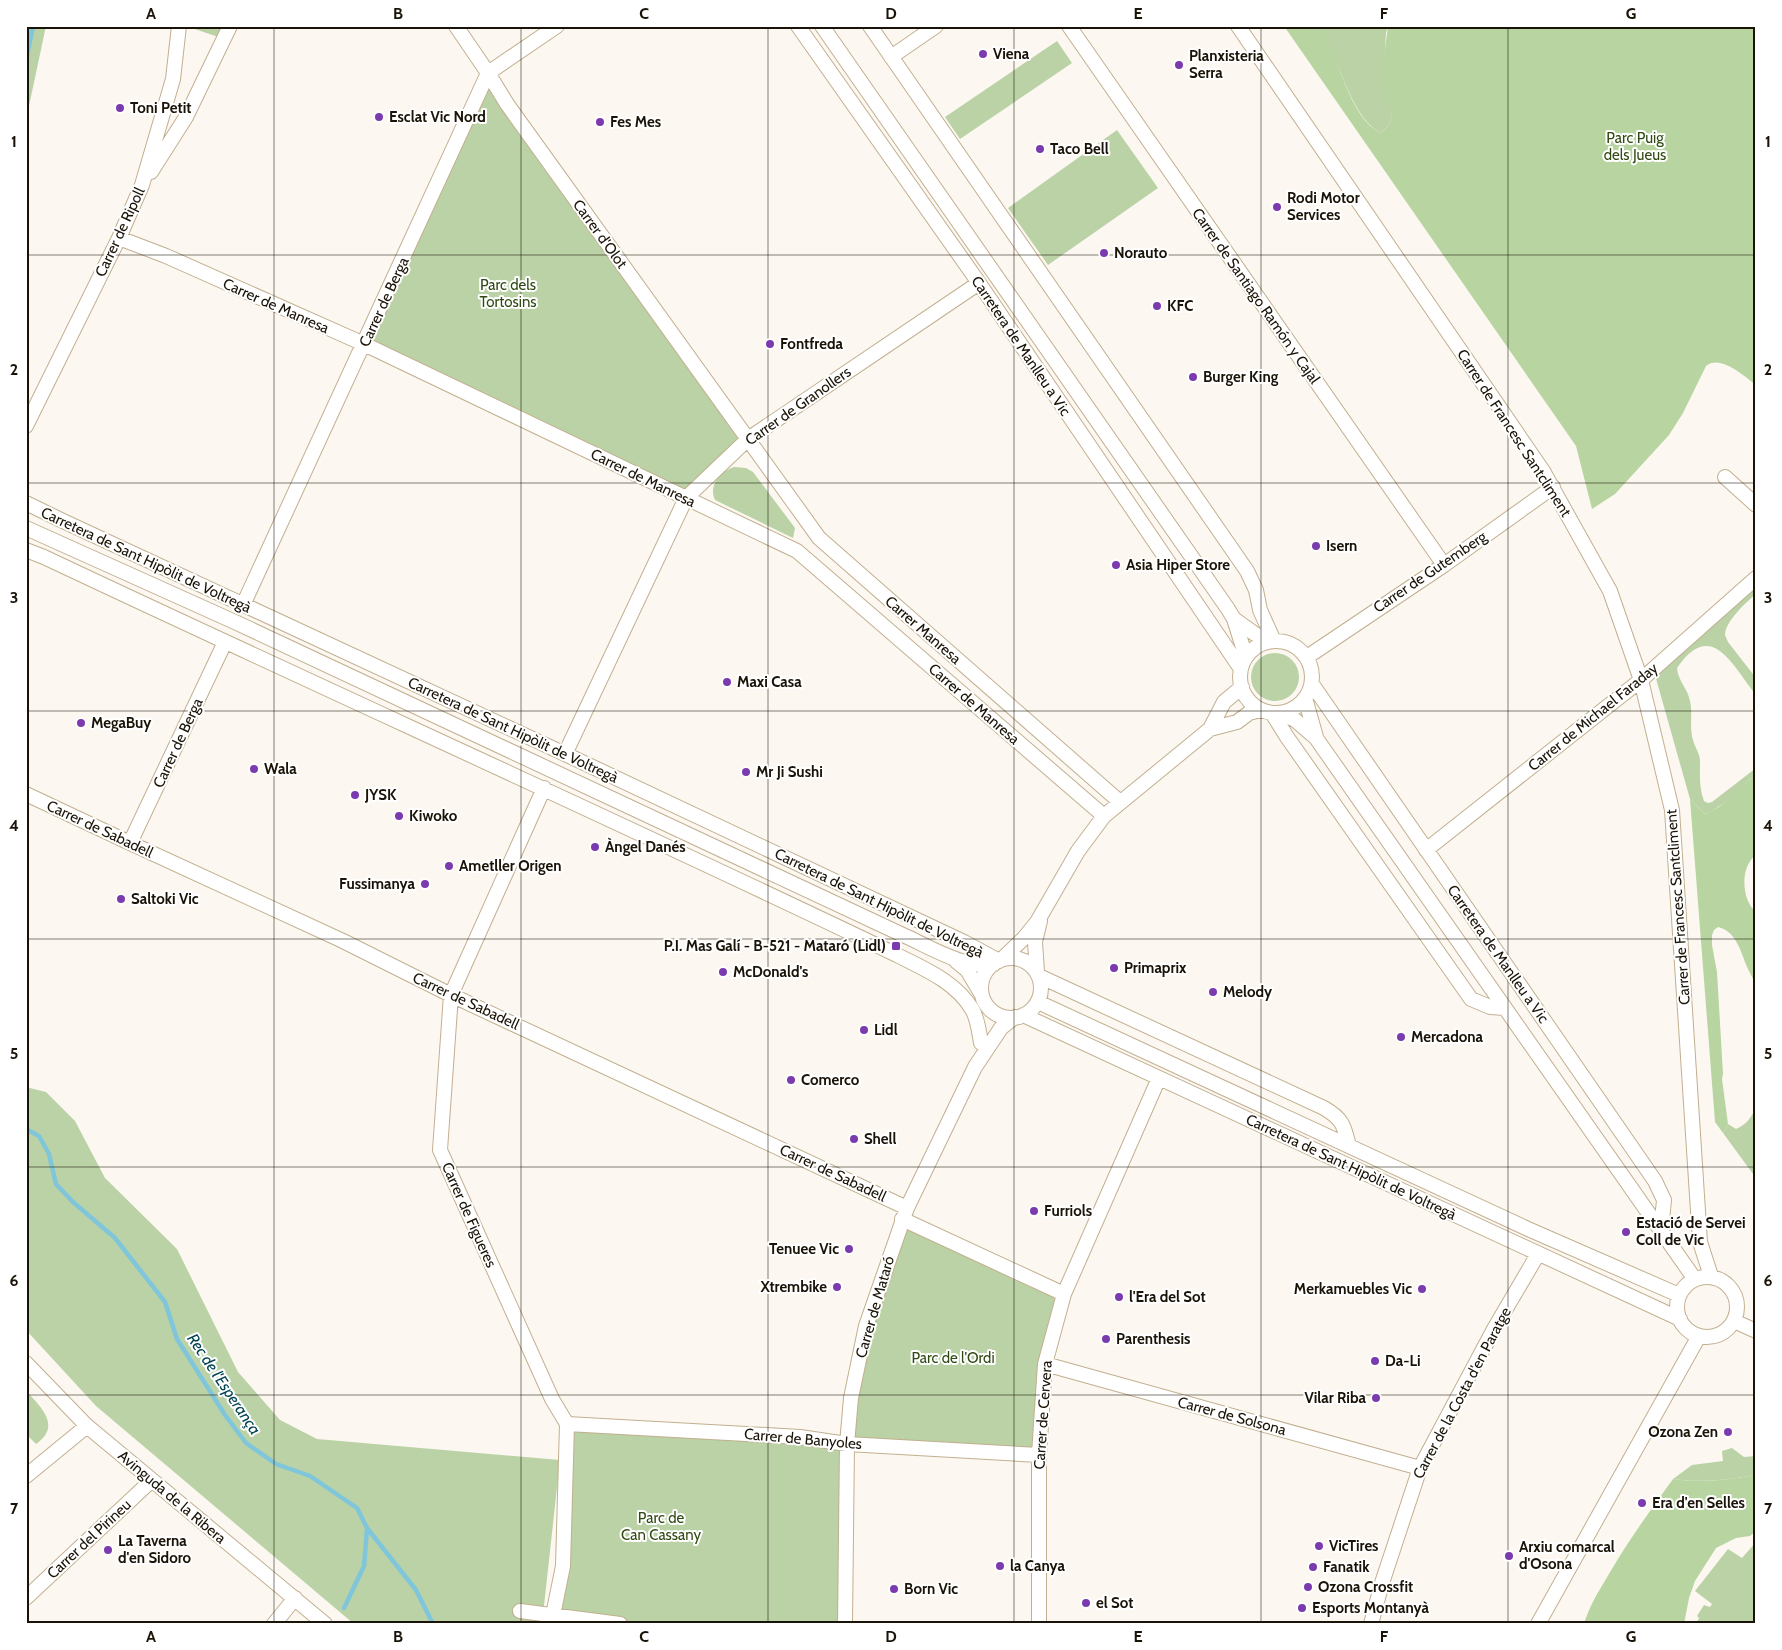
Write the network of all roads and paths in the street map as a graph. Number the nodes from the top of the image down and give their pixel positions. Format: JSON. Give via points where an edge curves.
{"nodes":[{"id":1,"x":179,"y":26,"type":"edge"},
{"id":2,"x":230,"y":26,"type":"edge"},
{"id":3,"x":456,"y":26,"type":"edge"},
{"id":4,"x":557,"y":26,"type":"edge"},
{"id":5,"x":798,"y":26,"type":"edge"},
{"id":6,"x":822,"y":26,"type":"edge"},
{"id":7,"x":870,"y":26,"type":"edge"},
{"id":8,"x":936,"y":26,"type":"edge"},
{"id":9,"x":1069,"y":26,"type":"edge"},
{"id":10,"x":1238,"y":26,"type":"edge"},
{"id":11,"x":892,"y":57,"type":"junction"},
{"id":12,"x":488,"y":73,"type":"junction"},
{"id":13,"x":142,"y":185,"type":"junction"},
{"id":14,"x":119,"y":238,"type":"junction"},
{"id":15,"x":978,"y":284,"type":"junction"},
{"id":16,"x":364,"y":344,"type":"junction"},
{"id":17,"x":26,"y":426,"type":"edge"},
{"id":18,"x":748,"y":439,"type":"junction"},
{"id":19,"x":1725,"y":477,"type":"dead end"},
{"id":20,"x":1553,"y":487,"type":"junction"},
{"id":21,"x":686,"y":498,"type":"junction"},
{"id":22,"x":26,"y":503,"type":"edge"},
{"id":23,"x":1756,"y":505,"type":"edge"},
{"id":24,"x":26,"y":528,"type":"edge"},
{"id":25,"x":26,"y":550,"type":"edge"},
{"id":26,"x":1444,"y":565,"type":"junction"},
{"id":27,"x":1756,"y":578,"type":"edge"},
{"id":28,"x":243,"y":605,"type":"junction"},
{"id":29,"x":1234,"y":619,"type":"junction"},
{"id":30,"x":1272,"y":641,"type":"junction"},
{"id":31,"x":225,"y":642,"type":"junction"},
{"id":32,"x":1307,"y":657,"type":"junction"},
{"id":33,"x":1244,"y":663,"type":"junction"},
{"id":34,"x":1641,"y":680,"type":"junction"},
{"id":35,"x":1312,"y":684,"type":"junction"},
{"id":36,"x":1242,"y":688,"type":"junction"},
{"id":37,"x":1306,"y":698,"type":"junction"},
{"id":38,"x":1271,"y":712,"type":"junction"},
{"id":39,"x":1210,"y":729,"type":"junction"},
{"id":40,"x":1316,"y":738,"type":"junction"},
{"id":41,"x":565,"y":754,"type":"junction"},
{"id":42,"x":544,"y":788,"type":"junction"},
{"id":43,"x":26,"y":794,"type":"edge"},
{"id":44,"x":1120,"y":802,"type":"junction"},
{"id":45,"x":1104,"y":816,"type":"junction"},
{"id":46,"x":130,"y":843,"type":"junction"},
{"id":47,"x":1426,"y":850,"type":"junction"},
{"id":48,"x":1044,"y":911,"type":"junction"},
{"id":49,"x":897,"y":955,"type":"junction"},
{"id":50,"x":947,"y":955,"type":"junction"},
{"id":51,"x":998,"y":961,"type":"junction"},
{"id":52,"x":1038,"y":974,"type":"junction"},
{"id":53,"x":451,"y":995,"type":"junction"},
{"id":54,"x":986,"y":1002,"type":"junction"},
{"id":55,"x":1038,"y":1002,"type":"junction"},
{"id":56,"x":1505,"y":1008,"type":"junction"},
{"id":57,"x":1019,"y":1016,"type":"junction"},
{"id":58,"x":981,"y":1043,"type":"junction"},
{"id":59,"x":975,"y":1066,"type":"junction"},
{"id":60,"x":1159,"y":1078,"type":"junction"},
{"id":61,"x":1349,"y":1146,"type":"junction"},
{"id":62,"x":904,"y":1214,"type":"junction"},
{"id":63,"x":1511,"y":1221,"type":"junction"},
{"id":64,"x":1661,"y":1231,"type":"junction"},
{"id":65,"x":1522,"y":1246,"type":"junction"},
{"id":66,"x":1538,"y":1254,"type":"junction"},
{"id":67,"x":1711,"y":1276,"type":"junction"},
{"id":68,"x":1694,"y":1278,"type":"junction"},
{"id":69,"x":1064,"y":1294,"type":"junction"},
{"id":70,"x":1679,"y":1295,"type":"junction"},
{"id":71,"x":1680,"y":1319,"type":"junction"},
{"id":72,"x":1734,"y":1321,"type":"junction"},
{"id":73,"x":1756,"y":1331,"type":"edge"},
{"id":74,"x":1699,"y":1336,"type":"junction"},
{"id":75,"x":26,"y":1363,"type":"edge"},
{"id":76,"x":1044,"y":1364,"type":"junction"},
{"id":77,"x":567,"y":1424,"type":"junction"},
{"id":78,"x":87,"y":1426,"type":"junction"},
{"id":79,"x":847,"y":1444,"type":"junction"},
{"id":80,"x":1039,"y":1454,"type":"junction"},
{"id":81,"x":1420,"y":1468,"type":"junction"},
{"id":82,"x":26,"y":1476,"type":"edge"},
{"id":83,"x":152,"y":1480,"type":"junction"},
{"id":84,"x":26,"y":1598,"type":"edge"},
{"id":85,"x":295,"y":1598,"type":"junction"},
{"id":86,"x":520,"y":1611,"type":"dead end"},
{"id":87,"x":552,"y":1615,"type":"junction"},
{"id":88,"x":274,"y":1624,"type":"edge"},
{"id":89,"x":325,"y":1624,"type":"edge"},
{"id":90,"x":620,"y":1624,"type":"edge"},
{"id":91,"x":845,"y":1624,"type":"edge"},
{"id":92,"x":1039,"y":1624,"type":"edge"},
{"id":93,"x":1371,"y":1624,"type":"edge"},
{"id":94,"x":1538,"y":1624,"type":"edge"}],
"edges":[{"from":1,"to":13,"type":"street","name":"Carrer de Ripoll","via":[[173,79]]},
{"from":2,"to":13,"type":"street","via":[[186,117]]},
{"from":3,"to":12,"type":"street","name":"Carrer d'Olot"},
{"from":4,"to":12,"type":"street"},
{"from":5,"to":15,"type":"street","name":"Carretera de Manlleu a Vic"},
{"from":6,"to":29,"type":"street","name":"Carretera de Manlleu a Vic"},
{"from":7,"to":11,"type":"street"},
{"from":8,"to":11,"type":"street"},
{"from":9,"to":26,"type":"street","name":"Carrer de Santiago Ramón y Cajal"},
{"from":10,"to":20,"type":"street","name":"Carrer de Francesc Santcliment"},
{"from":11,"to":30,"type":"street","via":[[1247,571]]},
{"from":12,"to":16,"type":"street","name":"Carrer de Berga"},
{"from":12,"to":18,"type":"street","name":"Carrer d'Olot"},
{"from":13,"to":14,"type":"street","name":"Carrer de Ripoll"},
{"from":14,"to":16,"type":"street","name":"Carrer de Manresa"},
{"from":14,"to":17,"type":"street","name":"Carrer de Ripoll"},
{"from":15,"to":18,"type":"street","name":"Carrer de Granollers"},
{"from":15,"to":33,"type":"street","name":"Carretera de Manlleu a Vic"},
{"from":16,"to":21,"type":"street","name":"Carrer de Manresa"},
{"from":16,"to":28,"type":"street","name":"Carrer de Berga"},
{"from":18,"to":21,"type":"street","name":"Carrer de Granollers"},
{"from":18,"to":44,"type":"street","name":"Carrer Manresa","via":[[818,538]]},
{"from":19,"to":23,"type":"street"},
{"from":20,"to":26,"type":"street","name":"Carrer de Gutemberg"},
{"from":20,"to":34,"type":"street","name":"Carrer de Francesc Santcliment","via":[[1610,591]]},
{"from":21,"to":41,"type":"street","name":"Carrer de Granollers"},
{"from":21,"to":45,"type":"street","name":"Carrer de Manresa","via":[[797,551]]},
{"from":22,"to":28,"type":"street","name":"Carretera de Sant Hipòlit de Voltregà"},
{"from":24,"to":50,"type":"street","name":"Carretera de Sant Hipòlit de Voltregà","via":[[235,622]]},
{"from":25,"to":31,"type":"street","name":"Carretera de Sant Hipòlit de Voltregà"},
{"from":26,"to":32,"type":"street","name":"Carrer de Gutemberg"},
{"from":27,"to":34,"type":"street","name":"Carrer de Michael Faraday"},
{"from":28,"to":41,"type":"street","name":"Carretera de Sant Hipòlit de Voltregà"},
{"from":29,"to":30,"type":"street","name":"Carretera de Manlleu a Vic"},
{"from":29,"to":33,"type":"street","name":"Carretera de Manlleu a Vic"},
{"from":30,"to":32,"type":"street","via":[[1293,645]]},
{"from":30,"to":33,"type":"street","via":[[1255,648]]},
{"from":31,"to":42,"type":"street","name":"Carretera de Sant Hipòlit de Voltregà"},
{"from":31,"to":46,"type":"street","name":"Carrer de Berga"},
{"from":32,"to":35,"type":"street","via":[[1312,669]]},
{"from":33,"to":36,"type":"street"},
{"from":34,"to":47,"type":"street","name":"Carrer de Michael Faraday"},
{"from":34,"to":67,"type":"street","name":"Carrer de Francesc Santcliment","via":[[1672,810],[1700,1242]]},
{"from":35,"to":37,"type":"street"},
{"from":35,"to":47,"type":"street","name":"Carretera de Manlleu a Vic"},
{"from":36,"to":38,"type":"street","via":[[1249,701]]},
{"from":36,"to":39,"type":"street","via":[[1224,702]]},
{"from":37,"to":38,"type":"street","via":[[1296,708]]},
{"from":37,"to":40,"type":"street","name":"Carretera de Manlleu a Vic"},
{"from":38,"to":39,"type":"street","via":[[1249,714],[1237,722]]},
{"from":38,"to":40,"type":"street","name":"Carretera de Manlleu a Vic","via":[[1295,720]]},
{"from":38,"to":56,"type":"street","via":[[1472,1000],[1490,1008]]},
{"from":39,"to":44,"type":"street"},
{"from":40,"to":56,"type":"street","name":"Carretera de Manlleu a Vic"},
{"from":41,"to":51,"type":"street","name":"Carretera de Sant Hipòlit de Voltregà"},
{"from":42,"to":49,"type":"street","name":"Carretera de Sant Hipòlit de Voltregà"},
{"from":42,"to":53,"type":"street","name":"Carrer de Figueres"},
{"from":43,"to":46,"type":"street","name":"Carrer de Sabadell"},
{"from":44,"to":45,"type":"street"},
{"from":45,"to":48,"type":"street","via":[[1078,852]]},
{"from":46,"to":53,"type":"street","name":"Carrer de Sabadell","via":[[343,940]]},
{"from":47,"to":64,"type":"street","name":"Carretera de Manlleu a Vic","via":[[1655,1180],[1664,1200]]},
{"from":48,"to":51,"type":"street","via":[[1024,938]]},
{"from":48,"to":52,"type":"street","via":[[1035,942]]},
{"from":49,"to":50,"type":"street","name":"Carretera de Sant Hipòlit de Voltregà"},
{"from":49,"to":58,"type":"street","name":"Carretera de Sant Hipòlit de Voltregà","via":[[957,990],[972,1010]]},
{"from":50,"to":51,"type":"street","name":"Carretera de Sant Hipòlit de Voltregà","via":[[969,964],[986,965]]},
{"from":50,"to":54,"type":"street","name":"Carretera de Sant Hipòlit de Voltregà","via":[[967,970]]},
{"from":51,"to":52,"type":"street","via":[[1020,959]]},
{"from":51,"to":54,"type":"street","via":[[987,970],[983,979]]},
{"from":52,"to":55,"type":"street","via":[[1041,989]]},
{"from":52,"to":61,"type":"street","name":"Carretera de Sant Hipòlit de Voltregà","via":[[1324,1108],[1343,1123]]},
{"from":53,"to":62,"type":"street","name":"Carrer de Sabadell"},
{"from":53,"to":77,"type":"street","name":"Carrer de Figueres","via":[[440,1150],[552,1399]]},
{"from":54,"to":57,"type":"street","via":[[1000,1015]]},
{"from":54,"to":58,"type":"street","name":"Carrer de Mataró"},
{"from":55,"to":57,"type":"street","via":[[1032,1010]]},
{"from":55,"to":61,"type":"street","name":"Carretera de Sant Hipòlit de Voltregà"},
{"from":56,"to":64,"type":"street","name":"Carretera de Manlleu a Vic"},
{"from":57,"to":59,"type":"street","name":"Carrer de Mataró","via":[[1001,1028]]},
{"from":57,"to":60,"type":"street","name":"Carretera de Sant Hipòlit de Voltregà"},
{"from":58,"to":59,"type":"street","name":"Carrer de Mataró"},
{"from":59,"to":62,"type":"street","name":"Carrer de Mataró"},
{"from":60,"to":65,"type":"street","name":"Carretera de Sant Hipòlit de Voltregà"},
{"from":60,"to":69,"type":"street","name":"Carrer de Cervera"},
{"from":61,"to":63,"type":"street","name":"Carretera de Sant Hipòlit de Voltregà"},
{"from":62,"to":69,"type":"street","name":"Carrer de Sabadell"},
{"from":62,"to":79,"type":"street","name":"Carrer de Mataró","via":[[866,1326],[851,1398]]},
{"from":63,"to":65,"type":"street"},
{"from":63,"to":70,"type":"street","name":"Carretera de Sant Hipòlit de Voltregà"},
{"from":64,"to":68,"type":"street","name":"Carretera de Manlleu a Vic"},
{"from":65,"to":66,"type":"street","name":"Carretera de Sant Hipòlit de Voltregà"},
{"from":66,"to":71,"type":"street","name":"Carretera de Sant Hipòlit de Voltregà"},
{"from":66,"to":81,"type":"street","name":"Carrer de la Costa d'en Paratge"},
{"from":67,"to":68,"type":"street"},
{"from":67,"to":72,"type":"street","via":[[1726,1282],[1735,1295],[1738,1310]]},
{"from":68,"to":70,"type":"street"},
{"from":69,"to":76,"type":"street","name":"Carrer de Cervera"},
{"from":70,"to":71,"type":"street","via":[[1677,1310]]},
{"from":71,"to":74,"type":"street","via":[[1685,1328]]},
{"from":72,"to":73,"type":"street"},
{"from":72,"to":74,"type":"street","via":[[1719,1335]]},
{"from":74,"to":94,"type":"street"},
{"from":75,"to":78,"type":"street","name":"Avinguda de la Ribera"},
{"from":76,"to":80,"type":"street","name":"Carrer de Cervera"},
{"from":76,"to":81,"type":"street","name":"Carrer de Solsona"},
{"from":77,"to":79,"type":"street","name":"Carrer de Banyoles","via":[[800,1437]]},
{"from":77,"to":87,"type":"street","via":[[563,1566]]},
{"from":78,"to":82,"type":"street"},
{"from":78,"to":83,"type":"street","name":"Avinguda de la Ribera"},
{"from":79,"to":80,"type":"street","name":"Carrer de Banyoles"},
{"from":79,"to":91,"type":"street","name":"Carrer de Mataró"},
{"from":80,"to":92,"type":"street","name":"Carrer de Cervera"},
{"from":81,"to":93,"type":"street","name":"Carrer de la Costa d'en Paratge"},
{"from":83,"to":84,"type":"street","name":"Carrer del Pirineu"},
{"from":83,"to":85,"type":"street","name":"Avinguda de la Ribera"},
{"from":85,"to":88,"type":"street"},
{"from":85,"to":89,"type":"street","name":"Avinguda de la Ribera"},
{"from":86,"to":87,"type":"street"},
{"from":87,"to":90,"type":"street"}]}
